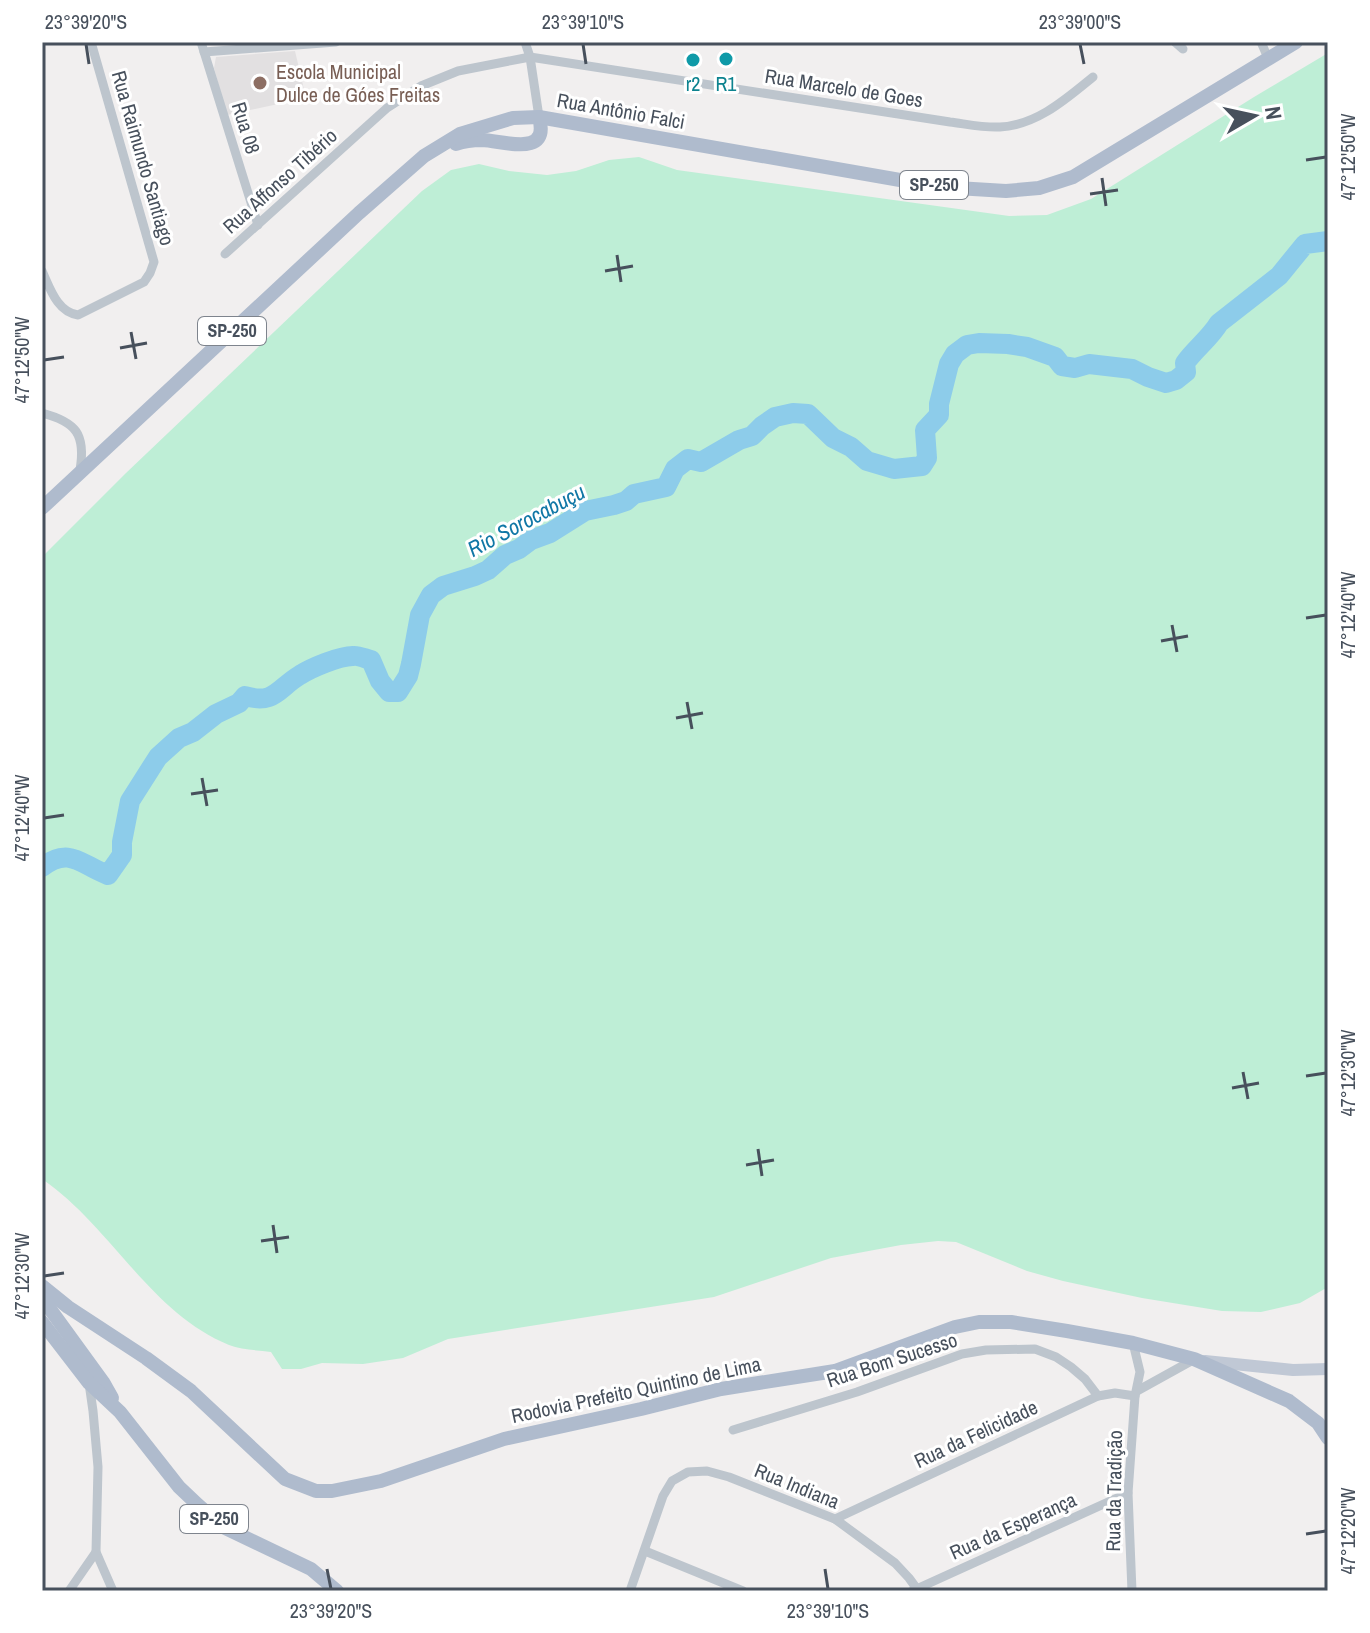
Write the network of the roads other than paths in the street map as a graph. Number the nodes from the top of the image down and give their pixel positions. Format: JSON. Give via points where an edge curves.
{"nodes":[{"id":1,"x":91,"y":42,"type":"edge"},
{"id":2,"x":336,"y":42,"type":"edge"},
{"id":3,"x":525,"y":42,"type":"edge"},
{"id":4,"x":1261,"y":42,"type":"edge"},
{"id":5,"x":1296,"y":42,"type":"edge"},
{"id":6,"x":202,"y":47,"type":"edge"},
{"id":7,"x":530,"y":57,"type":"junction"},
{"id":8,"x":1268,"y":58,"type":"junction"},
{"id":9,"x":1093,"y":77,"type":"dead end"},
{"id":10,"x":539,"y":117,"type":"junction"},
{"id":11,"x":424,"y":156,"type":"junction"},
{"id":12,"x":258,"y":225,"type":"junction"},
{"id":13,"x":225,"y":254,"type":"dead end"},
{"id":14,"x":42,"y":271,"type":"edge"},
{"id":15,"x":42,"y":413,"type":"edge"},
{"id":16,"x":80,"y":473,"type":"junction"},
{"id":17,"x":42,"y":508,"type":"edge"},
{"id":18,"x":42,"y":1286,"type":"edge"},
{"id":19,"x":44,"y":1309,"type":"edge"},
{"id":20,"x":101,"y":1330,"type":"junction"},
{"id":21,"x":1133,"y":1343,"type":"junction"},
{"id":22,"x":1194,"y":1359,"type":"junction"},
{"id":23,"x":1328,"y":1369,"type":"edge"},
{"id":24,"x":89,"y":1383,"type":"junction"},
{"id":25,"x":1136,"y":1394,"type":"junction"},
{"id":26,"x":1098,"y":1396,"type":"junction"},
{"id":27,"x":120,"y":1412,"type":"junction"},
{"id":28,"x":733,"y":1430,"type":"dead end"},
{"id":29,"x":1328,"y":1438,"type":"edge"},
{"id":30,"x":1128,"y":1493,"type":"junction"},
{"id":31,"x":835,"y":1519,"type":"junction"},
{"id":32,"x":645,"y":1551,"type":"junction"},
{"id":33,"x":96,"y":1552,"type":"junction"},
{"id":34,"x":914,"y":1590,"type":"edge"},
{"id":35,"x":69,"y":1591,"type":"edge"},
{"id":36,"x":113,"y":1591,"type":"edge"},
{"id":37,"x":337,"y":1591,"type":"edge"},
{"id":38,"x":630,"y":1591,"type":"edge"},
{"id":39,"x":743,"y":1591,"type":"edge"},
{"id":40,"x":1132,"y":1591,"type":"edge"}],
"edges":[{"from":1,"to":14,"type":"street","name":"Rua Raimundo Santiago","via":[[154,262],[144,282],[78,315],[59,304]]},
{"from":2,"to":6,"type":"street"},
{"from":3,"to":7,"type":"street"},
{"from":4,"to":8,"type":"street"},
{"from":5,"to":8,"type":"main road","name":"Rua Antônio Falci","number":"SP-250"},
{"from":6,"to":12,"type":"street","name":"Rua 08"},
{"from":7,"to":9,"type":"street","name":"Rua Marcelo de Goes","via":[[1001,127],[1058,107]]},
{"from":7,"to":10,"type":"street"},
{"from":7,"to":12,"type":"street","name":"Rua Affonso Tibério","via":[[458,71],[421,86],[387,108]]},
{"from":8,"to":10,"type":"main road","name":"Rua Antônio Falci","number":"SP-250","via":[[1073,177],[1006,191],[940,187]]},
{"from":10,"to":11,"type":"main road","name":"Rua Antônio Falci","number":"SP-250","via":[[513,118],[460,134]]},
{"from":10,"to":11,"type":"main road","via":[[541,127],[533,143],[478,140]]},
{"from":11,"to":16,"type":"main road","name":"Rua Antônio Falci","number":"SP-250"},
{"from":12,"to":13,"type":"street","name":"Rua Affonso Tibério"},
{"from":15,"to":16,"type":"street","via":[[75,429],[83,454]]},
{"from":16,"to":17,"type":"main road","name":"Rua Antônio Falci","number":"SP-250"},
{"from":18,"to":20,"type":"main road","name":"Rodovia Prefeito Quintino de Lima"},
{"from":19,"to":20,"type":"main road"},
{"from":19,"to":24,"type":"main road","number":"SP-250"},
{"from":19,"to":27,"type":"main road","number":"SP-250","via":[[103,1382]]},
{"from":20,"to":21,"type":"main road","name":"Rodovia Prefeito Quintino de Lima","via":[[191,1391],[285,1479],[316,1491],[381,1481],[504,1439],[721,1389],[835,1371],[979,1322],[1011,1322]]},
{"from":21,"to":22,"type":"main road","name":"Rodovia Prefeito Quintino de Lima"},
{"from":21,"to":25,"type":"street","name":"Rua da Tradição","via":[[1140,1372]]},
{"from":22,"to":23,"type":"street"},
{"from":22,"to":25,"type":"street"},
{"from":22,"to":29,"type":"main road","name":"Rodovia Prefeito Quintino de Lima","via":[[1289,1401]]},
{"from":24,"to":27,"type":"main road","number":"SP-250"},
{"from":24,"to":33,"type":"street","via":[[98,1467]]},
{"from":25,"to":26,"type":"street","name":"Rua da Felicidade"},
{"from":25,"to":30,"type":"street","name":"Rua da Tradição"},
{"from":26,"to":28,"type":"street","name":"Rua Bom Sucesso","via":[[1056,1357],[1035,1349],[986,1350]]},
{"from":26,"to":31,"type":"street","name":"Rua da Felicidade"},
{"from":27,"to":37,"type":"main road","number":"SP-250","via":[[179,1487],[223,1527],[311,1569]]},
{"from":30,"to":34,"type":"street","name":"Rua da Esperança"},
{"from":30,"to":40,"type":"street","name":"Rua da Tradição"},
{"from":31,"to":32,"type":"street","name":"Rua Indiana","via":[[729,1477],[688,1472],[672,1481],[663,1496]]},
{"from":31,"to":34,"type":"street","name":"Rua Indiana","via":[[895,1563]]},
{"from":32,"to":38,"type":"street"},
{"from":32,"to":39,"type":"street"},
{"from":33,"to":35,"type":"street"},
{"from":33,"to":36,"type":"street"}]}
